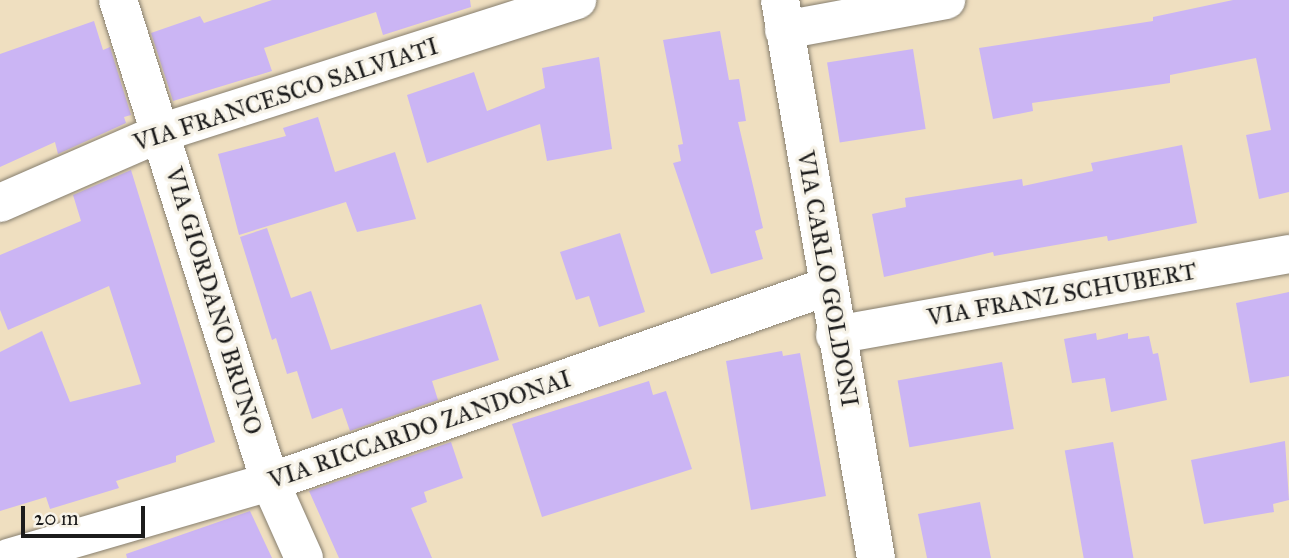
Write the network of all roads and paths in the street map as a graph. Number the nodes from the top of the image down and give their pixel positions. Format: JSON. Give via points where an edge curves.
{"nodes":[{"id":1,"x":118,"y":0,"type":"edge"},
{"id":2,"x":577,"y":0,"type":"edge"},
{"id":3,"x":946,"y":0,"type":"edge"},
{"id":4,"x":782,"y":15,"type":"edge"},
{"id":5,"x":160,"y":132,"type":"junction"},
{"id":6,"x":0,"y":203,"type":"edge"},
{"id":7,"x":1289,"y":254,"type":"edge"},
{"id":8,"x":826,"y":287,"type":"junction"},
{"id":9,"x":835,"y":335,"type":"junction"},
{"id":10,"x":271,"y":482,"type":"junction"},
{"id":11,"x":8,"y":558,"type":"edge"},
{"id":12,"x":304,"y":558,"type":"edge"},
{"id":13,"x":876,"y":558,"type":"edge"}],
"edges":[{"from":1,"to":5,"type":"street","name":"VIA GIORDANO BRUNO"},
{"from":2,"to":5,"type":"street","name":"VIA FRANCESCO SALVIATI"},
{"from":3,"to":4,"type":"street"},
{"from":4,"to":8,"type":"street","name":"VIA CARLO GOLDONI"},
{"from":5,"to":6,"type":"street","name":"VIA FRANCESCO SALVIATI"},
{"from":5,"to":10,"type":"street","name":"VIA GIORDANO BRUNO"},
{"from":7,"to":9,"type":"street","name":"VIA FRANZ SCHUBERT"},
{"from":8,"to":9,"type":"street","name":"VIA CARLO GOLDONI"},
{"from":8,"to":10,"type":"street","name":"VIA RICCARDO ZANDONAI"},
{"from":9,"to":13,"type":"street","name":"VIA CARLO GOLDONI"},
{"from":10,"to":11,"type":"street","name":"VIA RICCARDO ZANDONAI"},
{"from":10,"to":12,"type":"street","name":"VIA GIORDANO BRUNO"}]}
